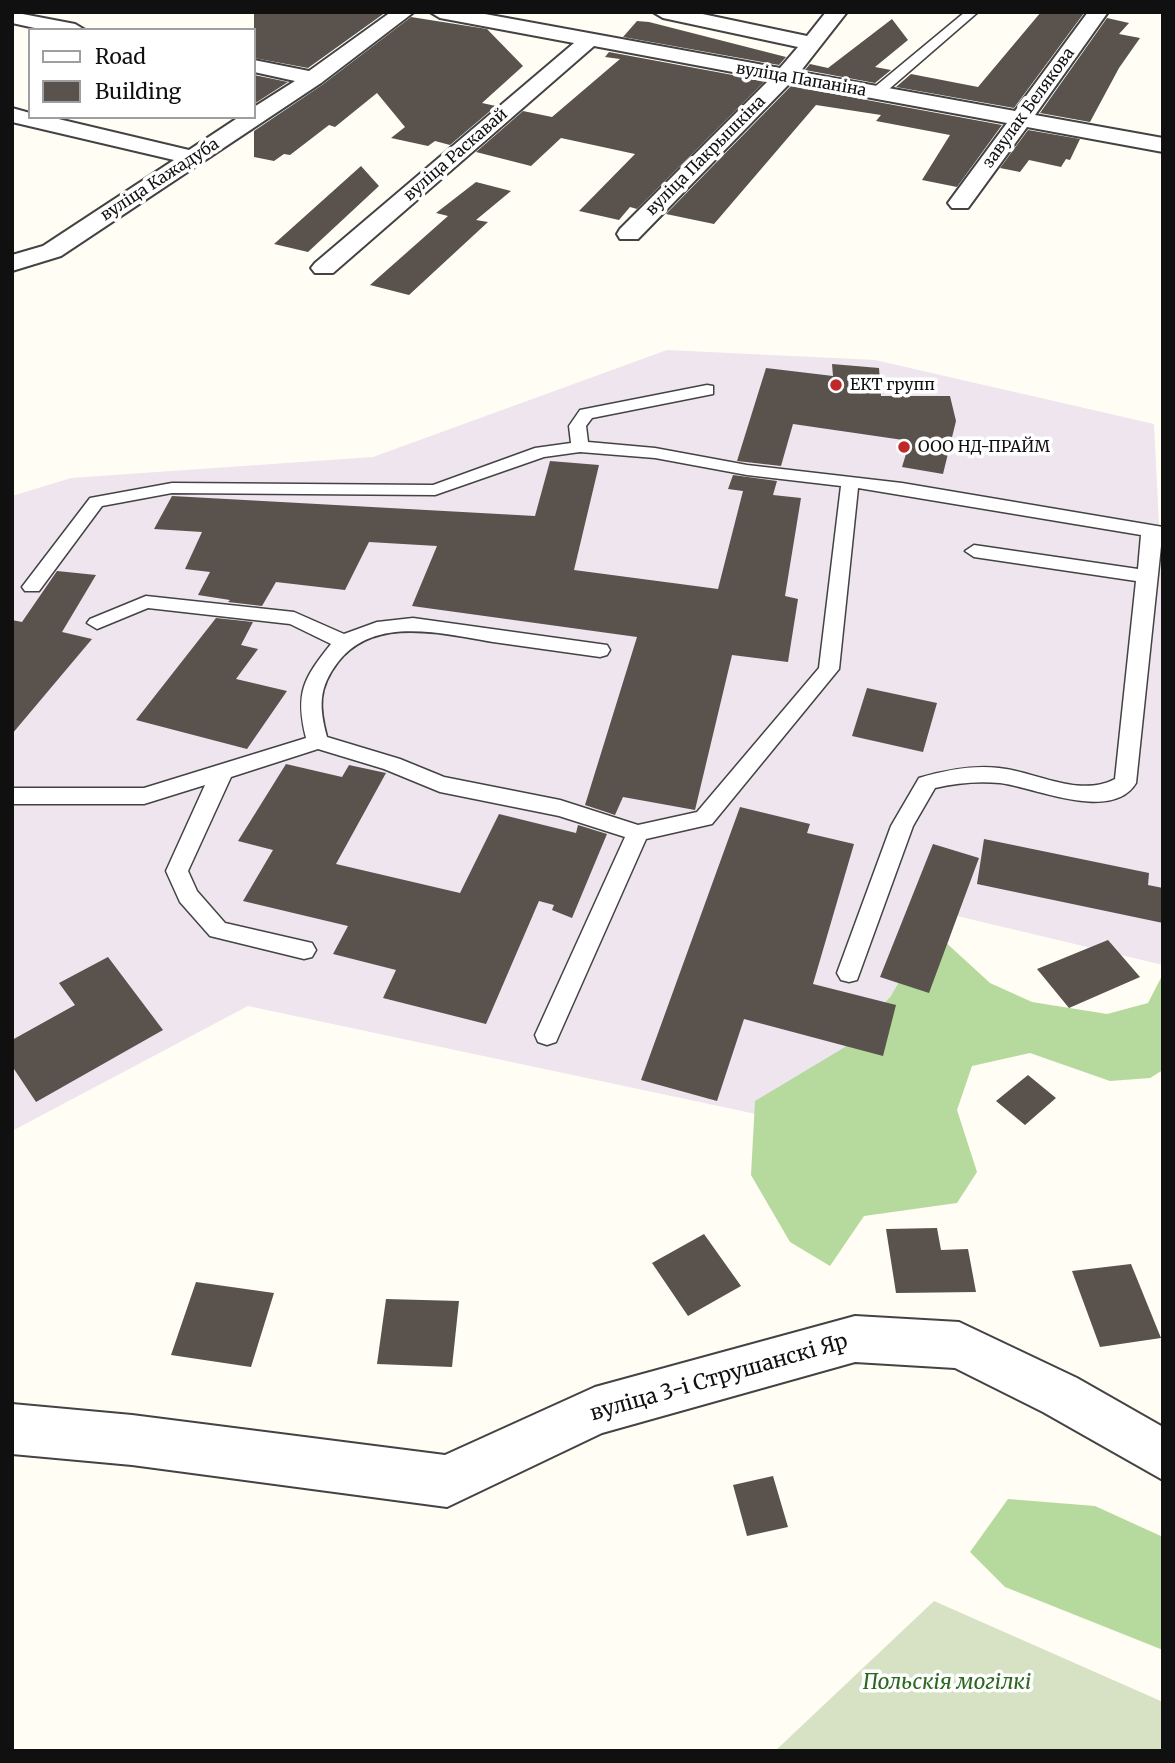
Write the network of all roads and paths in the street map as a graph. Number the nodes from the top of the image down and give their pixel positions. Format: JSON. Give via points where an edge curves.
{"nodes":[{"id":1,"x":404,"y":12,"type":"edge"},
{"id":2,"x":440,"y":12,"type":"edge"},
{"id":3,"x":663,"y":12,"type":"edge"},
{"id":4,"x":837,"y":12,"type":"edge"},
{"id":5,"x":972,"y":12,"type":"edge"},
{"id":6,"x":1098,"y":12,"type":"edge"},
{"id":7,"x":12,"y":17,"type":"edge"},
{"id":8,"x":65,"y":28,"type":"edge"},
{"id":9,"x":588,"y":41,"type":"junction"},
{"id":10,"x":810,"y":43,"type":"junction"},
{"id":11,"x":256,"y":66,"type":"edge"},
{"id":12,"x":785,"y":76,"type":"junction"},
{"id":13,"x":313,"y":78,"type":"junction"},
{"id":14,"x":876,"y":93,"type":"junction"},
{"id":15,"x":256,"y":117,"type":"edge"},
{"id":16,"x":29,"y":119,"type":"edge"},
{"id":17,"x":253,"y":119,"type":"edge"},
{"id":18,"x":1021,"y":119,"type":"junction"},
{"id":19,"x":1163,"y":145,"type":"edge"},
{"id":20,"x":195,"y":158,"type":"junction"},
{"id":21,"x":960,"y":204,"type":"dead end"},
{"id":22,"x":629,"y":234,"type":"dead end"},
{"id":23,"x":12,"y":263,"type":"edge"},
{"id":24,"x":324,"y":268,"type":"dead end"},
{"id":25,"x":707,"y":390,"type":"dead end"},
{"id":26,"x":580,"y":447,"type":"junction"},
{"id":27,"x":850,"y":482,"type":"junction"},
{"id":28,"x":1157,"y":532,"type":"edge"},
{"id":29,"x":974,"y":551,"type":"dead end"},
{"id":30,"x":1145,"y":576,"type":"junction"},
{"id":31,"x":32,"y":587,"type":"dead end"},
{"id":32,"x":97,"y":624,"type":"dead end"},
{"id":33,"x":343,"y":642,"type":"junction"},
{"id":34,"x":600,"y":650,"type":"dead end"},
{"id":35,"x":318,"y":742,"type":"junction"},
{"id":36,"x":222,"y":772,"type":"junction"},
{"id":37,"x":12,"y":796,"type":"edge"},
{"id":38,"x":638,"y":833,"type":"junction"},
{"id":39,"x":304,"y":950,"type":"dead end"},
{"id":40,"x":849,"y":973,"type":"dead end"},
{"id":41,"x":547,"y":1035,"type":"dead end"},
{"id":42,"x":12,"y":1429,"type":"edge"},
{"id":43,"x":1163,"y":1455,"type":"edge"}],
"edges":[{"from":1,"to":13,"type":"street","name":"вуліца Кажадуба"},
{"from":2,"to":9,"type":"street","name":"вуліца Папаніна"},
{"from":3,"to":10,"type":"street"},
{"from":4,"to":10,"type":"street","name":"вуліца Пакрышкіна"},
{"from":5,"to":14,"type":"lane"},
{"from":6,"to":18,"type":"street","name":"завулак Белякова"},
{"from":7,"to":8,"type":"street"},
{"from":9,"to":12,"type":"street","name":"вуліца Папаніна"},
{"from":9,"to":24,"type":"street","name":"вуліца Раскавай"},
{"from":10,"to":12,"type":"street","name":"вуліца Пакрышкіна"},
{"from":11,"to":13,"type":"street"},
{"from":12,"to":14,"type":"street","name":"вуліца Папаніна"},
{"from":12,"to":22,"type":"street","name":"вуліца Пакрышкіна"},
{"from":13,"to":15,"type":"street","name":"вуліца Кажадуба"},
{"from":14,"to":18,"type":"street","name":"вуліца Папаніна"},
{"from":16,"to":20,"type":"street"},
{"from":17,"to":20,"type":"street","name":"вуліца Кажадуба"},
{"from":18,"to":19,"type":"street","name":"вуліца Папаніна"},
{"from":18,"to":21,"type":"street","name":"завулак Белякова"},
{"from":20,"to":23,"type":"street","name":"вуліца Кажадуба","via":[[52,251]]},
{"from":25,"to":26,"type":"lane","via":[[586,414],[577,426]]},
{"from":26,"to":27,"type":"lane","via":[[655,453]]},
{"from":26,"to":31,"type":"lane","via":[[541,452],[435,490],[172,488],[96,502]]},
{"from":27,"to":28,"type":"lane"},
{"from":27,"to":38,"type":"lane","via":[[829,668],[704,818]]},
{"from":28,"to":30,"type":"lane"},
{"from":29,"to":30,"type":"lane"},
{"from":30,"to":40,"type":"lane","via":[[1125,783],[1110,794],[1084,796],[1013,777],[957,774],[927,783],[902,827]]},
{"from":32,"to":33,"type":"lane","via":[[146,601],[294,618]]},
{"from":33,"to":34,"type":"lane","via":[[377,628],[413,624]]},
{"from":33,"to":35,"type":"lane","via":[[318,674],[309,708]]},
{"from":35,"to":36,"type":"lane"},
{"from":35,"to":38,"type":"lane","via":[[440,784],[560,808]]},
{"from":36,"to":37,"type":"lane","via":[[144,796]]},
{"from":36,"to":39,"type":"lane","via":[[177,871],[188,896],[218,930]]},
{"from":38,"to":41,"type":"lane"},
{"from":42,"to":43,"type":"street","name":"вуліца 3-і Струшанскі Яр","via":[[447,1480],[595,1411],[855,1339],[959,1345]]}]}
